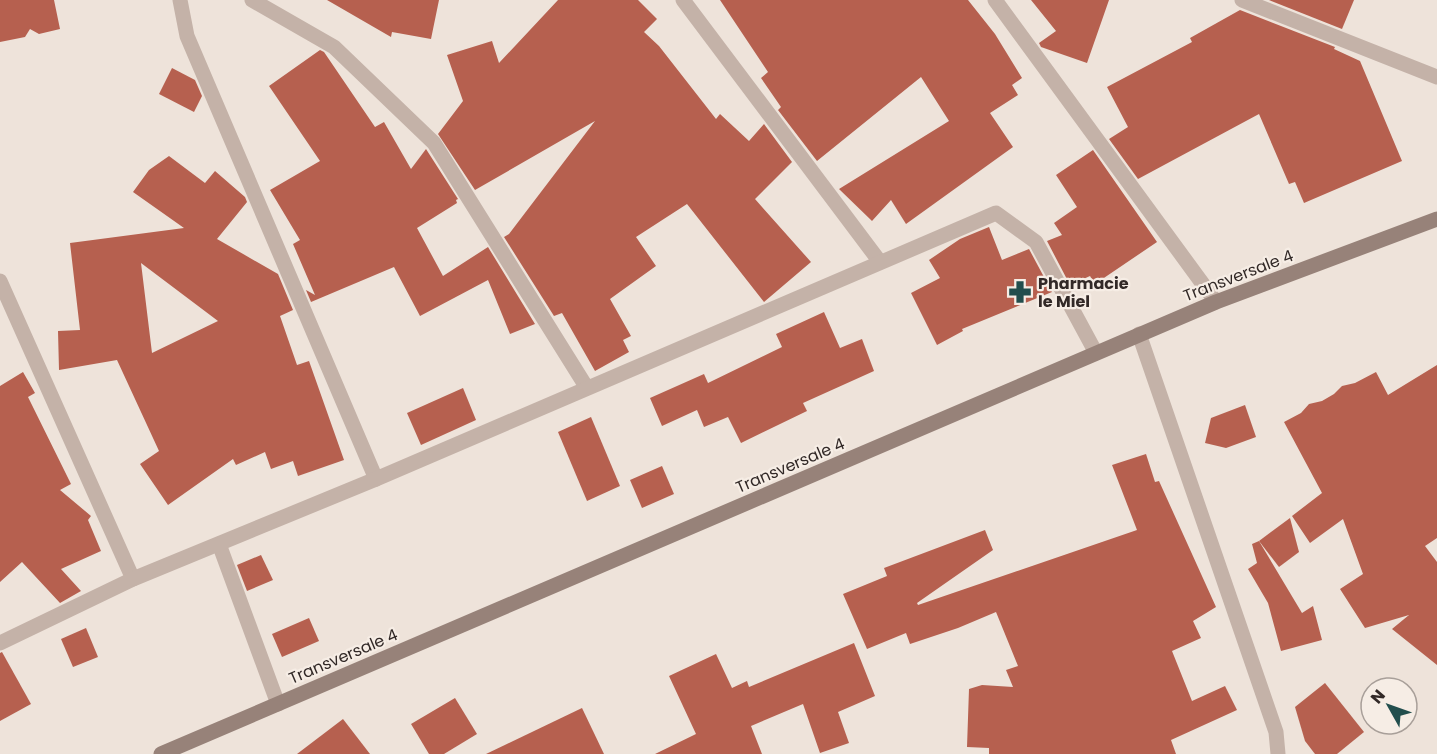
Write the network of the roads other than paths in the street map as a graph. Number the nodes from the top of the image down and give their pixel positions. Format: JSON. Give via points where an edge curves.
{"nodes":[{"id":1,"x":180,"y":0,"type":"edge"},
{"id":2,"x":252,"y":0,"type":"edge"},
{"id":3,"x":683,"y":0,"type":"edge"},
{"id":4,"x":995,"y":0,"type":"edge"},
{"id":5,"x":1242,"y":0,"type":"edge"},
{"id":6,"x":1437,"y":77,"type":"edge"},
{"id":7,"x":1437,"y":219,"type":"edge"},
{"id":8,"x":880,"y":262,"type":"junction"},
{"id":9,"x":0,"y":281,"type":"edge"},
{"id":10,"x":1216,"y":302,"type":"junction"},
{"id":11,"x":1139,"y":334,"type":"junction"},
{"id":12,"x":1096,"y":353,"type":"junction"},
{"id":13,"x":587,"y":388,"type":"junction"},
{"id":14,"x":376,"y":479,"type":"junction"},
{"id":15,"x":219,"y":544,"type":"junction"},
{"id":16,"x":133,"y":579,"type":"junction"},
{"id":17,"x":0,"y":643,"type":"edge"},
{"id":18,"x":278,"y":704,"type":"junction"},
{"id":19,"x":161,"y":754,"type":"edge"},
{"id":20,"x":1278,"y":754,"type":"edge"}],
"edges":[{"from":1,"to":14,"type":"street","via":[[187,36]]},
{"from":2,"to":13,"type":"street","via":[[334,47],[434,143]]},
{"from":3,"to":8,"type":"street"},
{"from":4,"to":10,"type":"street"},
{"from":5,"to":6,"type":"street"},
{"from":7,"to":10,"type":"main road","name":"Transversale 4"},
{"from":8,"to":12,"type":"street","via":[[996,213],[1036,242]]},
{"from":8,"to":13,"type":"street"},
{"from":9,"to":16,"type":"street"},
{"from":10,"to":11,"type":"main road","name":"Transversale 4"},
{"from":11,"to":12,"type":"main road","name":"Transversale 4"},
{"from":11,"to":20,"type":"street","via":[[1276,732]]},
{"from":12,"to":18,"type":"main road","name":"Transversale 4"},
{"from":13,"to":14,"type":"street"},
{"from":14,"to":15,"type":"street"},
{"from":15,"to":16,"type":"street"},
{"from":15,"to":18,"type":"street"},
{"from":16,"to":17,"type":"street"},
{"from":18,"to":19,"type":"main road","name":"Transversale 4"}]}
